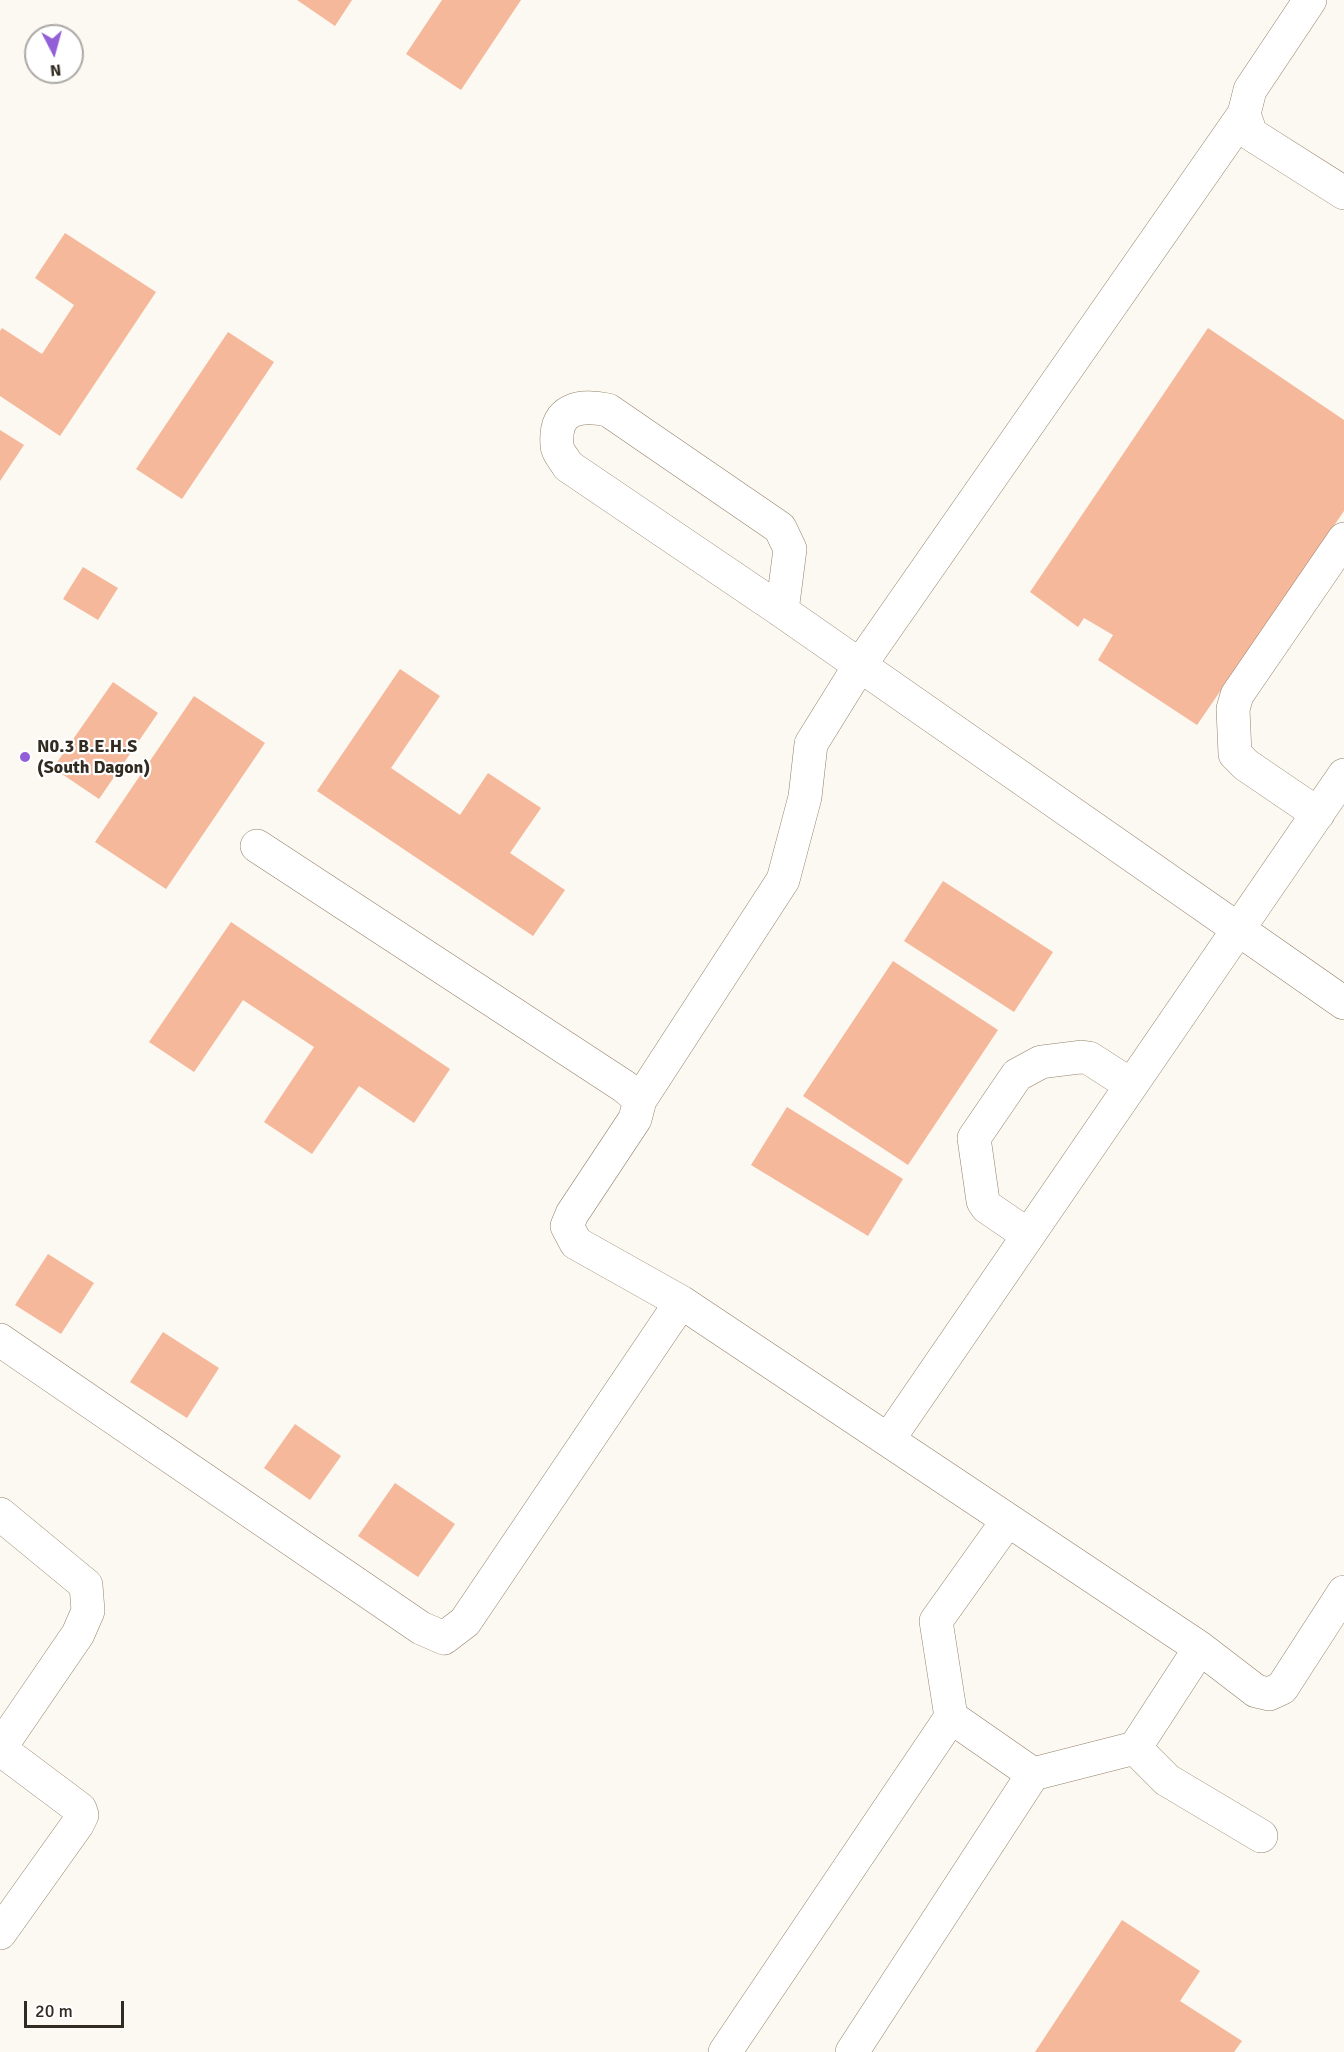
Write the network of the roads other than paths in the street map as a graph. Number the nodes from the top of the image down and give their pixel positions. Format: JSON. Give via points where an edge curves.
{"nodes":[{"id":1,"x":1310,"y":0,"type":"edge"},
{"id":2,"x":1244,"y":114,"type":"junction"},
{"id":3,"x":1344,"y":193,"type":"edge"},
{"id":4,"x":1344,"y":538,"type":"edge"},
{"id":5,"x":783,"y":611,"type":"junction"},
{"id":6,"x":860,"y":665,"type":"junction"},
{"id":7,"x":1344,"y":775,"type":"edge"},
{"id":8,"x":1318,"y":814,"type":"junction"},
{"id":9,"x":257,"y":846,"type":"dead end"},
{"id":10,"x":1238,"y":929,"type":"junction"},
{"id":11,"x":1344,"y":1003,"type":"edge"},
{"id":12,"x":1131,"y":1085,"type":"junction"},
{"id":13,"x":640,"y":1100,"type":"junction"},
{"id":14,"x":1028,"y":1235,"type":"junction"},
{"id":15,"x":681,"y":1302,"type":"junction"},
{"id":16,"x":0,"y":1340,"type":"edge"},
{"id":17,"x":888,"y":1440,"type":"junction"},
{"id":18,"x":0,"y":1514,"type":"edge"},
{"id":19,"x":1008,"y":1520,"type":"junction"},
{"id":20,"x":1344,"y":1592,"type":"edge"},
{"id":21,"x":1200,"y":1648,"type":"junction"},
{"id":22,"x":951,"y":1717,"type":"junction"},
{"id":23,"x":1135,"y":1748,"type":"junction"},
{"id":24,"x":0,"y":1749,"type":"edge"},
{"id":25,"x":1033,"y":1774,"type":"junction"},
{"id":26,"x":1261,"y":1836,"type":"dead end"},
{"id":27,"x":0,"y":1933,"type":"edge"},
{"id":28,"x":725,"y":2052,"type":"edge"},
{"id":29,"x":852,"y":2052,"type":"edge"}],
"edges":[{"from":1,"to":2,"type":"lane","via":[[1250,90]]},
{"from":2,"to":3,"type":"lane","via":[[1251,134]]},
{"from":2,"to":6,"type":"lane"},
{"from":4,"to":8,"type":"lane","via":[[1237,694],[1233,710],[1235,754]]},
{"from":5,"to":5,"type":"lane","via":[[790,549],[780,528],[608,410],[590,406],[571,410],[560,422],[557,447],[568,466]]},
{"from":5,"to":6,"type":"lane"},
{"from":6,"to":10,"type":"lane"},
{"from":6,"to":13,"type":"lane","via":[[812,744],[805,797],[783,880]]},
{"from":7,"to":8,"type":"lane"},
{"from":8,"to":10,"type":"lane"},
{"from":9,"to":13,"type":"lane"},
{"from":10,"to":11,"type":"lane"},
{"from":10,"to":12,"type":"lane"},
{"from":12,"to":14,"type":"lane"},
{"from":12,"to":14,"type":"lane","via":[[1089,1058],[1081,1057],[1041,1062],[1017,1075],[974,1138],[987,1207]]},
{"from":13,"to":15,"type":"lane","via":[[635,1119],[567,1226],[576,1243]]},
{"from":14,"to":17,"type":"lane"},
{"from":15,"to":16,"type":"lane","via":[[465,1622],[444,1638],[421,1628]]},
{"from":15,"to":17,"type":"lane"},
{"from":17,"to":19,"type":"lane"},
{"from":18,"to":24,"type":"lane","via":[[86,1585],[88,1611],[78,1634]]},
{"from":19,"to":21,"type":"lane"},
{"from":19,"to":22,"type":"lane","via":[[936,1621]]},
{"from":20,"to":21,"type":"lane","via":[[1282,1688],[1269,1694],[1256,1691]]},
{"from":21,"to":23,"type":"lane"},
{"from":22,"to":25,"type":"lane"},
{"from":22,"to":28,"type":"lane"},
{"from":23,"to":25,"type":"lane"},
{"from":23,"to":26,"type":"lane","via":[[1167,1780]]},
{"from":24,"to":27,"type":"lane","via":[[80,1809],[82,1815]]},
{"from":25,"to":29,"type":"lane"}]}
